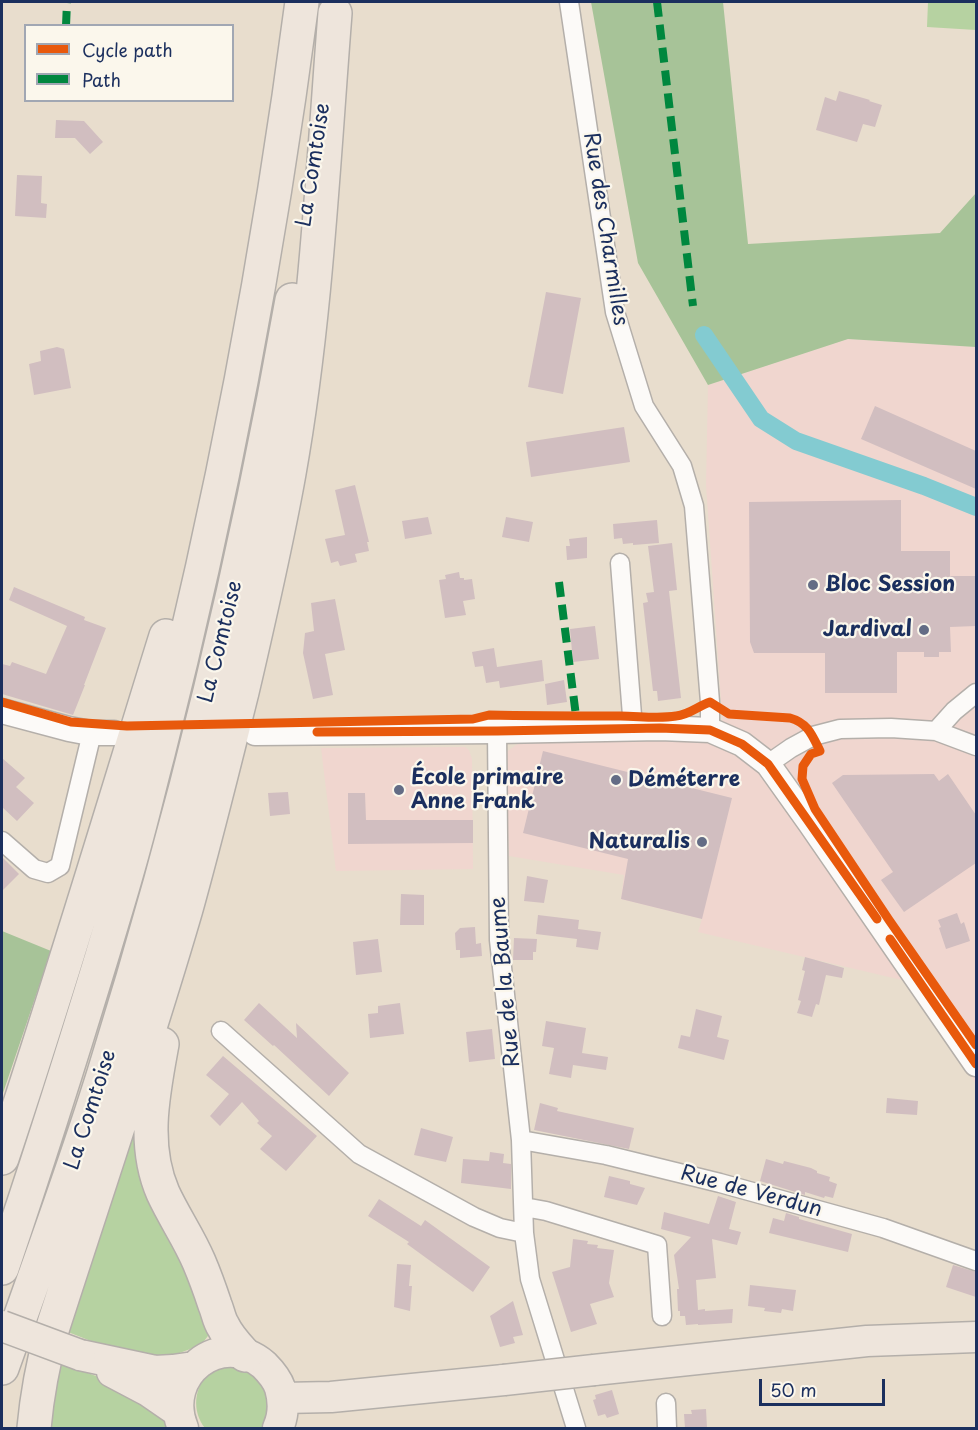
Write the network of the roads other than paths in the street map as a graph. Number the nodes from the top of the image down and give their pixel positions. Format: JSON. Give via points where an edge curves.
{"nodes":[{"id":1,"x":302,"y":2,"type":"edge"},
{"id":2,"x":569,"y":2,"type":"edge"},
{"id":3,"x":336,"y":7,"type":"edge"},
{"id":4,"x":257,"y":301,"type":"junction"},
{"id":5,"x":620,"y":563,"type":"dead end"},
{"id":6,"x":976,"y":693,"type":"edge"},
{"id":7,"x":2,"y":711,"type":"edge"},
{"id":8,"x":633,"y":728,"type":"junction"},
{"id":9,"x":710,"y":730,"type":"junction"},
{"id":10,"x":497,"y":731,"type":"junction"},
{"id":11,"x":936,"y":731,"type":"junction"},
{"id":12,"x":102,"y":733,"type":"joint"},
{"id":13,"x":255,"y":733,"type":"dead end"},
{"id":14,"x":976,"y":746,"type":"edge"},
{"id":15,"x":768,"y":764,"type":"junction"},
{"id":16,"x":2,"y":841,"type":"edge"},
{"id":17,"x":187,"y":906,"type":"junction"},
{"id":18,"x":221,"y":1031,"type":"dead end"},
{"id":19,"x":976,"y":1064,"type":"edge"},
{"id":20,"x":521,"y":1140,"type":"junction"},
{"id":21,"x":2,"y":1158,"type":"edge"},
{"id":22,"x":524,"y":1207,"type":"junction"},
{"id":23,"x":524,"y":1233,"type":"junction"},
{"id":24,"x":976,"y":1261,"type":"edge"},
{"id":25,"x":2,"y":1268,"type":"edge"},
{"id":26,"x":662,"y":1316,"type":"dead end"},
{"id":27,"x":2,"y":1326,"type":"edge"},
{"id":28,"x":962,"y":1338,"type":"edge"},
{"id":29,"x":976,"y":1344,"type":"edge"},
{"id":30,"x":80,"y":1355,"type":"junction"},
{"id":31,"x":245,"y":1355,"type":"junction"},
{"id":32,"x":194,"y":1367,"type":"junction"},
{"id":33,"x":2,"y":1368,"type":"edge"},
{"id":34,"x":283,"y":1398,"type":"junction"},
{"id":35,"x":666,"y":1403,"type":"dead end"},
{"id":36,"x":180,"y":1420,"type":"edge"},
{"id":37,"x":34,"y":1428,"type":"edge"},
{"id":38,"x":278,"y":1428,"type":"edge"},
{"id":39,"x":576,"y":1428,"type":"edge"},
{"id":40,"x":667,"y":1428,"type":"edge"}],
"edges":[{"from":1,"to":4,"type":"highway","name":"La Comtoise"},
{"from":2,"to":9,"type":"street","name":"Rue des Charmilles","via":[[615,312],[645,406],[682,466],[694,506]]},
{"from":3,"to":17,"type":"highway","via":[[311,315],[298,421],[271,570]]},
{"from":3,"to":33,"type":"highway","name":"La Comtoise","via":[[281,365],[217,659],[166,860],[104,1073]]},
{"from":4,"to":21,"type":"highway","via":[[172,618]]},
{"from":4,"to":25,"type":"highway","name":"La Comtoise","via":[[206,552],[135,843],[73,1053]]},
{"from":5,"to":8,"type":"street"},
{"from":6,"to":11,"type":"street"},
{"from":7,"to":12,"type":"street","via":[[69,729]]},
{"from":8,"to":9,"type":"street"},
{"from":8,"to":10,"type":"street"},
{"from":9,"to":15,"type":"street","via":[[742,744]]},
{"from":10,"to":13,"type":"street"},
{"from":10,"to":20,"type":"street","name":"Rue de la Baume","via":[[499,940]]},
{"from":11,"to":14,"type":"street"},
{"from":11,"to":15,"type":"street","via":[[840,729],[813,736]]},
{"from":12,"to":16,"type":"street","via":[[90,741],[60,866],[48,873],[34,869]]},
{"from":15,"to":19,"type":"street"},
{"from":17,"to":31,"type":"highway","via":[[155,1082],[151,1145],[160,1186],[196,1255],[222,1326]]},
{"from":17,"to":37,"type":"highway","via":[[52,1330],[39,1383]]},
{"from":18,"to":23,"type":"street","via":[[359,1154],[474,1217]]},
{"from":20,"to":22,"type":"street","name":"Rue de la Baume"},
{"from":20,"to":24,"type":"street","name":"Rue de Verdun","via":[[606,1155],[720,1183],[883,1228]]},
{"from":22,"to":23,"type":"street","name":"Rue de la Baume"},
{"from":22,"to":26,"type":"street","via":[[657,1245]]},
{"from":23,"to":39,"type":"street","name":"Rue de la Baume","via":[[530,1279]]},
{"from":27,"to":30,"type":"main road","bridge":true},
{"from":28,"to":29,"type":"main road"},
{"from":28,"to":34,"type":"main road","bridge":true,"via":[[867,1341],[331,1397]]},
{"from":30,"to":32,"type":"main road","via":[[155,1371]]},
{"from":30,"to":36,"type":"main road","via":[[148,1391]]},
{"from":31,"to":32,"type":"main road","via":[[222,1353]]},
{"from":31,"to":34,"type":"main road","via":[[270,1371]]},
{"from":32,"to":36,"type":"main road","via":[[180,1387]]},
{"from":34,"to":38,"type":"main road"},
{"from":35,"to":40,"type":"street"}]}
